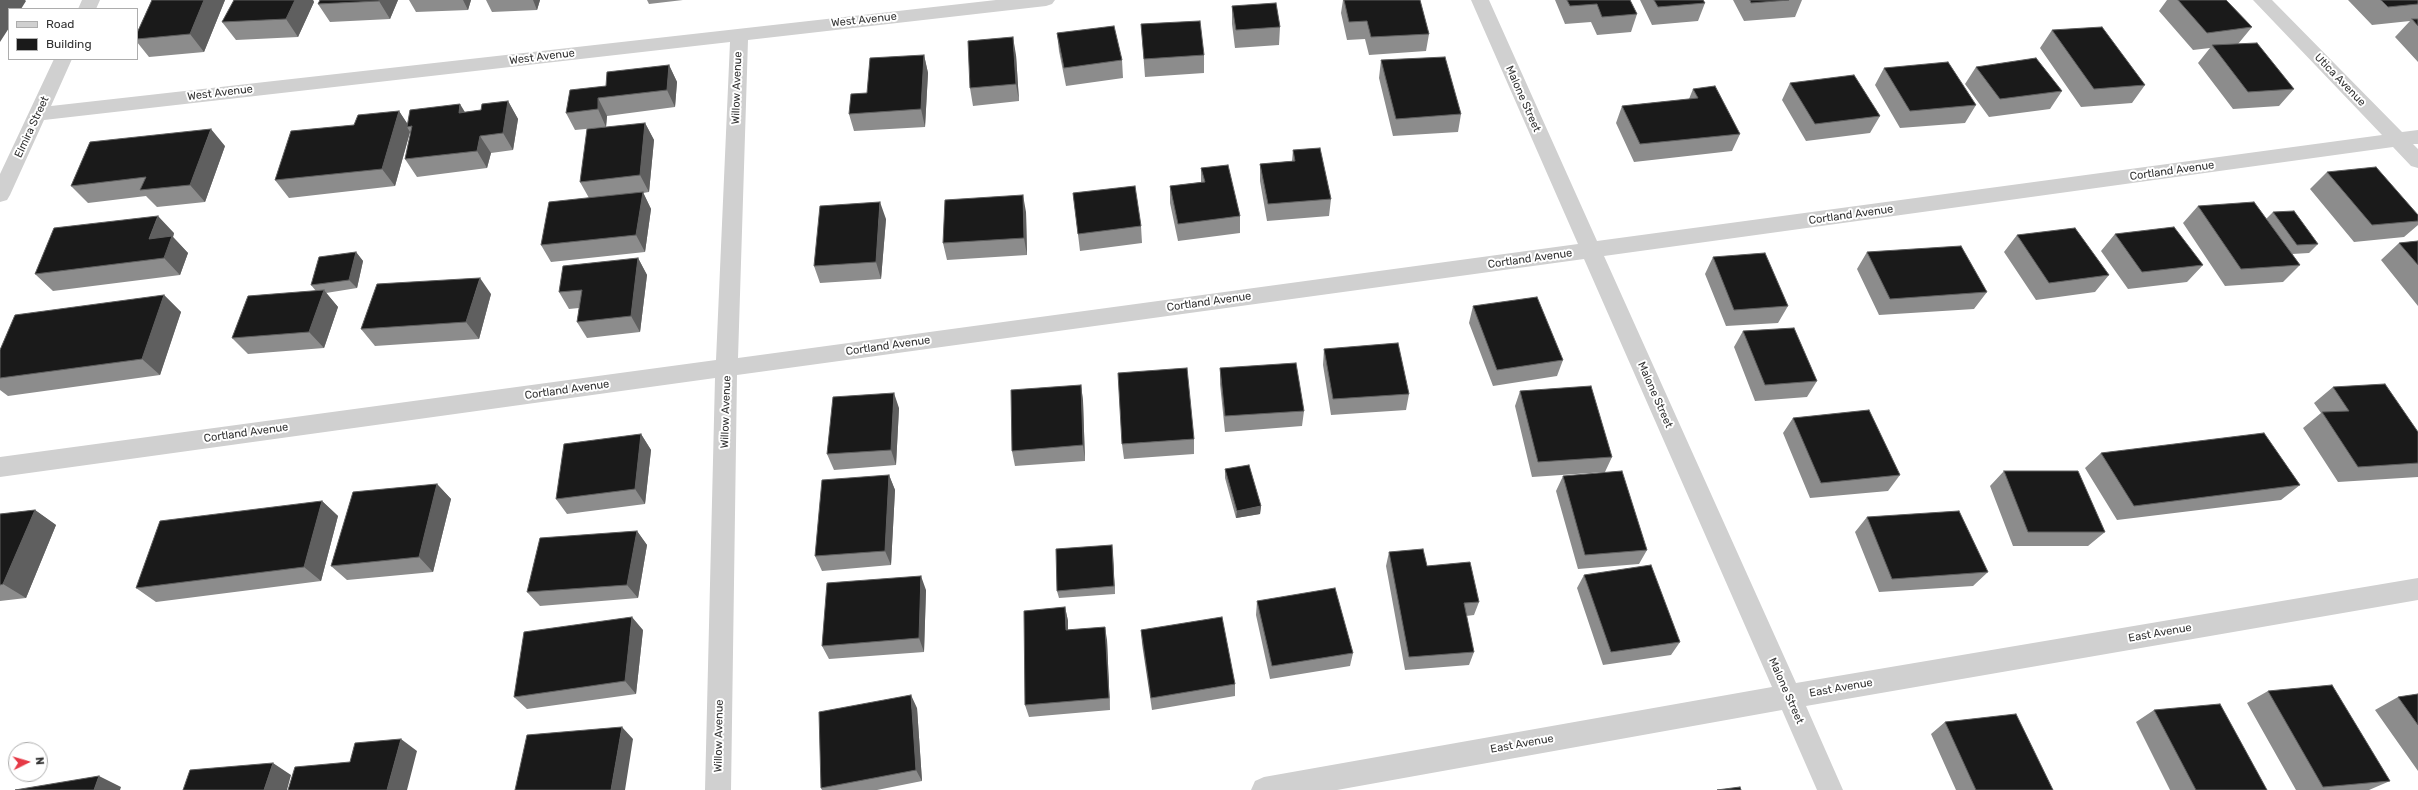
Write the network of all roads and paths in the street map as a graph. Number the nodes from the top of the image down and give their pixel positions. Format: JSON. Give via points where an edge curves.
{"nodes":[{"id":1,"x":1046,"y":0,"type":"edge"},
{"id":2,"x":1480,"y":0,"type":"edge"},
{"id":3,"x":2262,"y":0,"type":"edge"},
{"id":4,"x":738,"y":34,"type":"junction"},
{"id":5,"x":64,"y":60,"type":"edge"},
{"id":6,"x":38,"y":114,"type":"junction"},
{"id":7,"x":2418,"y":137,"type":"edge"},
{"id":8,"x":2398,"y":140,"type":"junction"},
{"id":9,"x":2418,"y":161,"type":"edge"},
{"id":10,"x":0,"y":195,"type":"edge"},
{"id":11,"x":1590,"y":251,"type":"junction"},
{"id":12,"x":727,"y":368,"type":"junction"},
{"id":13,"x":0,"y":467,"type":"edge"},
{"id":14,"x":2418,"y":589,"type":"edge"},
{"id":15,"x":1789,"y":696,"type":"junction"},
{"id":16,"x":718,"y":790,"type":"edge"},
{"id":17,"x":1264,"y":790,"type":"edge"},
{"id":18,"x":1830,"y":790,"type":"edge"}],
"edges":[{"from":1,"to":4,"type":"street","name":"West Avenue"},
{"from":2,"to":11,"type":"street","name":"Malone Street"},
{"from":3,"to":8,"type":"street","name":"Utica Avenue"},
{"from":4,"to":6,"type":"street","name":"West Avenue"},
{"from":4,"to":12,"type":"street","name":"Willow Avenue"},
{"from":5,"to":6,"type":"street","name":"Elmira Street"},
{"from":6,"to":10,"type":"street","name":"Elmira Street"},
{"from":7,"to":8,"type":"street","name":"Cortland Avenue"},
{"from":8,"to":9,"type":"street","name":"Utica Avenue"},
{"from":8,"to":11,"type":"street","name":"Cortland Avenue"},
{"from":11,"to":12,"type":"street","name":"Cortland Avenue"},
{"from":11,"to":15,"type":"street","name":"Malone Street"},
{"from":12,"to":13,"type":"street","name":"Cortland Avenue"},
{"from":12,"to":16,"type":"street","name":"Willow Avenue"},
{"from":14,"to":15,"type":"street","name":"East Avenue"},
{"from":15,"to":17,"type":"street","name":"East Avenue"},
{"from":15,"to":18,"type":"street","name":"Malone Street"}]}
